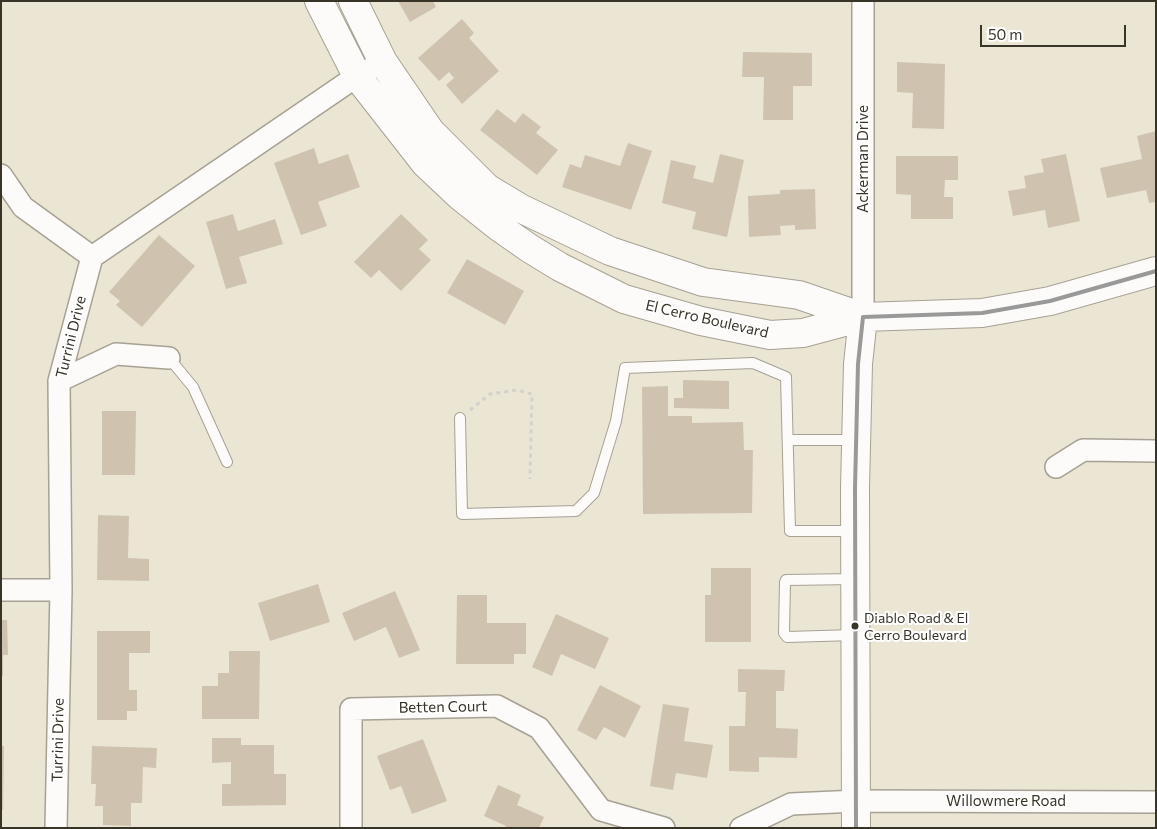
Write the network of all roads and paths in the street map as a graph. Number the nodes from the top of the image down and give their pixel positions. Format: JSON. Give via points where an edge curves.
{"nodes":[{"id":1,"x":319,"y":1,"type":"edge"},
{"id":2,"x":353,"y":1,"type":"edge"},
{"id":3,"x":863,"y":1,"type":"edge"},
{"id":4,"x":382,"y":62,"type":"junction"},
{"id":5,"x":357,"y":76,"type":"junction"},
{"id":6,"x":1,"y":175,"type":"edge"},
{"id":7,"x":92,"y":257,"type":"junction"},
{"id":8,"x":1156,"y":271,"type":"edge"},
{"id":9,"x":863,"y":318,"type":"junction"},
{"id":10,"x":169,"y":358,"type":"joint"},
{"id":11,"x":59,"y":380,"type":"junction"},
{"id":12,"x":460,"y":418,"type":"joint"},
{"id":13,"x":788,"y":440,"type":"junction"},
{"id":14,"x":857,"y":440,"type":"junction"},
{"id":15,"x":1156,"y":451,"type":"edge"},
{"id":16,"x":227,"y":462,"type":"dead end"},
{"id":17,"x":1056,"y":467,"type":"dead end"},
{"id":18,"x":530,"y":479,"type":"dead end"},
{"id":19,"x":855,"y":531,"type":"junction"},
{"id":20,"x":856,"y":579,"type":"junction"},
{"id":21,"x":1,"y":590,"type":"edge"},
{"id":22,"x":61,"y":590,"type":"junction"},
{"id":23,"x":856,"y":635,"type":"junction"},
{"id":24,"x":857,"y":801,"type":"junction"},
{"id":25,"x":1156,"y":802,"type":"edge"},
{"id":26,"x":351,"y":825,"type":"dead end"},
{"id":27,"x":56,"y":828,"type":"edge"},
{"id":28,"x":664,"y":828,"type":"edge"},
{"id":29,"x":741,"y":828,"type":"edge"},
{"id":30,"x":856,"y":828,"type":"edge"}],
"edges":[{"from":1,"to":5,"type":"street","name":"El Cerro Boulevard"},
{"from":2,"to":4,"type":"street"},
{"from":3,"to":9,"type":"street","name":"Ackerman Drive"},
{"from":4,"to":5,"type":"street"},
{"from":4,"to":9,"type":"street","via":[[430,131],[487,188],[522,209],[610,251],[703,282],[799,295]]},
{"from":5,"to":7,"type":"street"},
{"from":5,"to":9,"type":"street","name":"El Cerro Boulevard","via":[[425,162],[460,196],[529,248],[592,284],[624,299],[664,311],[770,335],[803,333]]},
{"from":6,"to":7,"type":"street","via":[[23,207]]},
{"from":7,"to":11,"type":"street","name":"Turrini Drive"},
{"from":8,"to":9,"type":"street","via":[[1050,301],[982,313]]},
{"from":9,"to":14,"type":"street","via":[[858,364]]},
{"from":10,"to":11,"type":"street","via":[[116,354]]},
{"from":10,"to":16,"type":"lane","via":[[193,387]]},
{"from":11,"to":22,"type":"street","name":"Turrini Drive"},
{"from":12,"to":13,"type":"lane","via":[[462,514],[576,511],[594,493],[616,421],[625,368],[753,363],[786,377]]},
{"from":12,"to":18,"type":"path","via":[[490,394],[517,390],[532,394]]},
{"from":13,"to":14,"type":"lane"},
{"from":13,"to":19,"type":"lane","via":[[790,531]]},
{"from":14,"to":19,"type":"street"},
{"from":15,"to":17,"type":"street","via":[[1083,450]]},
{"from":19,"to":20,"type":"street"},
{"from":20,"to":23,"type":"street"},
{"from":20,"to":23,"type":"lane","via":[[786,580],[784,633],[785,636]]},
{"from":21,"to":22,"type":"street"},
{"from":22,"to":27,"type":"street","name":"Turrini Drive"},
{"from":23,"to":24,"type":"street"},
{"from":24,"to":25,"type":"street","name":"Willowmere Road"},
{"from":24,"to":29,"type":"street","via":[[791,804]]},
{"from":24,"to":30,"type":"street"},
{"from":26,"to":28,"type":"street","name":"Betten Court","via":[[351,709],[497,706],[539,728],[601,810]]}]}
